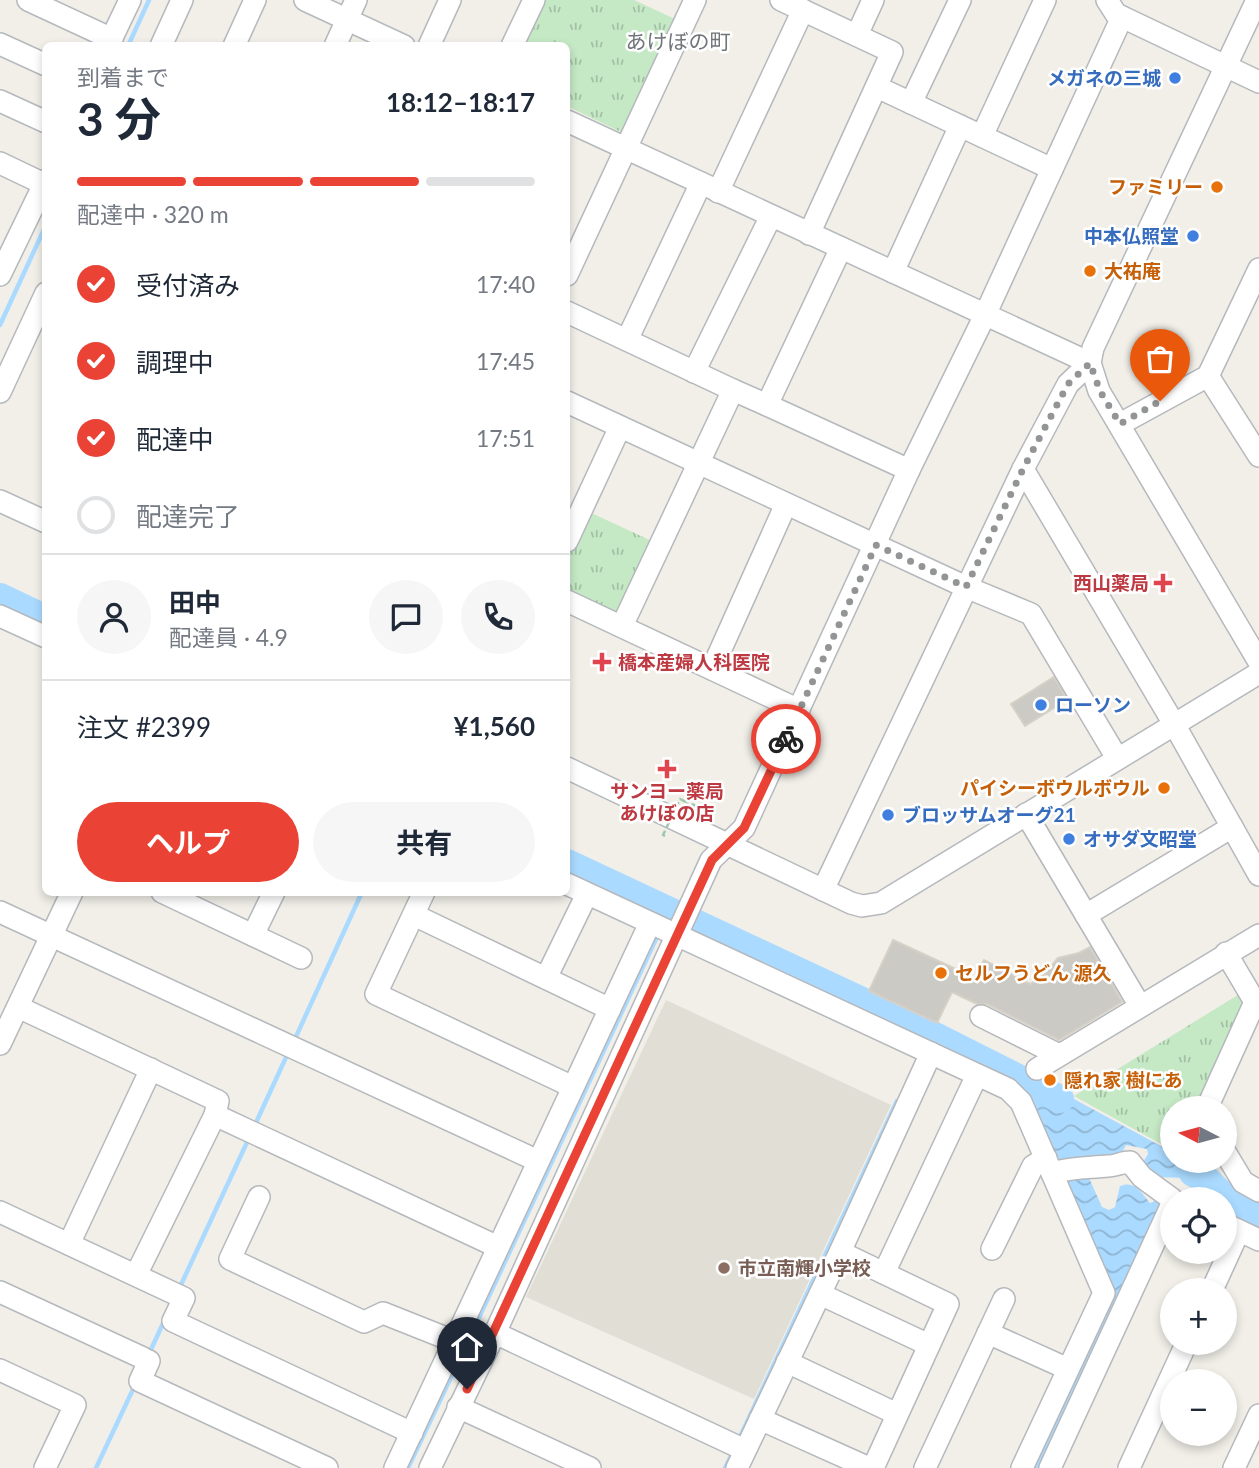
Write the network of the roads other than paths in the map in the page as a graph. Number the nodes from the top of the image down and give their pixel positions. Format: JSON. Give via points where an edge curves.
{"nodes":[{"id":1,"x":28,"y":0,"type":"edge"},
{"id":2,"x":130,"y":0,"type":"edge"},
{"id":3,"x":183,"y":0,"type":"edge"},
{"id":4,"x":255,"y":0,"type":"edge"},
{"id":5,"x":305,"y":0,"type":"edge"},
{"id":6,"x":450,"y":0,"type":"edge"},
{"id":7,"x":534,"y":0,"type":"edge"},
{"id":8,"x":695,"y":0,"type":"edge"},
{"id":9,"x":873,"y":0,"type":"edge"},
{"id":10,"x":960,"y":0,"type":"edge"},
{"id":11,"x":1045,"y":0,"type":"edge"},
{"id":12,"x":1107,"y":0,"type":"edge"},
{"id":13,"x":1257,"y":0,"type":"edge"},
{"id":14,"x":789,"y":3,"type":"edge"},
{"id":15,"x":352,"y":10,"type":"edge"},
{"id":16,"x":1122,"y":17,"type":"junction"},
{"id":17,"x":857,"y":35,"type":"junction"},
{"id":18,"x":110,"y":42,"type":"edge"},
{"id":19,"x":163,"y":42,"type":"edge"},
{"id":20,"x":236,"y":42,"type":"edge"},
{"id":21,"x":337,"y":42,"type":"edge"},
{"id":22,"x":398,"y":42,"type":"edge"},
{"id":23,"x":431,"y":42,"type":"edge"},
{"id":24,"x":514,"y":42,"type":"edge"},
{"id":25,"x":0,"y":44,"type":"edge"},
{"id":26,"x":42,"y":63,"type":"edge"},
{"id":27,"x":1226,"y":66,"type":"junction"},
{"id":28,"x":1259,"y":82,"type":"edge"},
{"id":29,"x":877,"y":87,"type":"junction"},
{"id":30,"x":0,"y":101,"type":"edge"},
{"id":31,"x":911,"y":103,"type":"junction"},
{"id":32,"x":42,"y":120,"type":"edge"},
{"id":33,"x":570,"y":122,"type":"edge"},
{"id":34,"x":960,"y":126,"type":"junction"},
{"id":35,"x":982,"y":136,"type":"junction"},
{"id":36,"x":626,"y":149,"type":"junction"},
{"id":37,"x":0,"y":163,"type":"edge"},
{"id":38,"x":1052,"y":169,"type":"junction"},
{"id":39,"x":42,"y":181,"type":"edge"},
{"id":40,"x":42,"y":188,"type":"edge"},
{"id":41,"x":710,"y":188,"type":"junction"},
{"id":42,"x":771,"y":216,"type":"junction"},
{"id":43,"x":809,"y":234,"type":"junction"},
{"id":44,"x":841,"y":248,"type":"junction"},
{"id":45,"x":570,"y":269,"type":"edge"},
{"id":46,"x":1259,"y":269,"type":"edge"},
{"id":47,"x":1,"y":272,"type":"edge"},
{"id":48,"x":892,"y":272,"type":"junction"},
{"id":49,"x":42,"y":302,"type":"edge"},
{"id":50,"x":570,"y":313,"type":"edge"},
{"id":51,"x":985,"y":315,"type":"junction"},
{"id":52,"x":627,"y":340,"type":"junction"},
{"id":53,"x":1090,"y":363,"type":"junction"},
{"id":54,"x":694,"y":372,"type":"junction"},
{"id":55,"x":1208,"y":376,"type":"junction"},
{"id":56,"x":733,"y":390,"type":"junction"},
{"id":57,"x":0,"y":392,"type":"edge"},
{"id":58,"x":570,"y":403,"type":"edge"},
{"id":59,"x":767,"y":405,"type":"junction"},
{"id":60,"x":1120,"y":424,"type":"junction"},
{"id":61,"x":620,"y":427,"type":"junction"},
{"id":62,"x":1259,"y":456,"type":"edge"},
{"id":63,"x":699,"y":464,"type":"junction"},
{"id":64,"x":1023,"y":469,"type":"junction"},
{"id":65,"x":909,"y":470,"type":"junction"},
{"id":66,"x":0,"y":501,"type":"edge"},
{"id":67,"x":786,"y":504,"type":"junction"},
{"id":68,"x":42,"y":520,"type":"edge"},
{"id":69,"x":570,"y":535,"type":"edge"},
{"id":70,"x":876,"y":545,"type":"junction"},
{"id":71,"x":966,"y":587,"type":"junction"},
{"id":72,"x":570,"y":602,"type":"edge"},
{"id":73,"x":0,"y":616,"type":"edge"},
{"id":74,"x":622,"y":626,"type":"junction"},
{"id":75,"x":42,"y":635,"type":"edge"},
{"id":76,"x":1259,"y":662,"type":"edge"},
{"id":77,"x":712,"y":669,"type":"junction"},
{"id":78,"x":1259,"y":673,"type":"edge"},
{"id":79,"x":799,"y":709,"type":"junction"},
{"id":80,"x":1174,"y":724,"type":"junction"},
{"id":81,"x":1117,"y":758,"type":"junction"},
{"id":82,"x":570,"y":769,"type":"edge"},
{"id":83,"x":1026,"y":814,"type":"junction"},
{"id":84,"x":1231,"y":827,"type":"junction"},
{"id":85,"x":729,"y":844,"type":"junction"},
{"id":86,"x":1259,"y":875,"type":"edge"},
{"id":87,"x":570,"y":886,"type":"edge"},
{"id":88,"x":824,"y":890,"type":"junction"},
{"id":89,"x":587,"y":894,"type":"junction"},
{"id":90,"x":69,"y":896,"type":"edge"},
{"id":91,"x":170,"y":896,"type":"edge"},
{"id":92,"x":272,"y":896,"type":"edge"},
{"id":93,"x":422,"y":896,"type":"edge"},
{"id":94,"x":0,"y":912,"type":"edge"},
{"id":95,"x":414,"y":915,"type":"junction"},
{"id":96,"x":1086,"y":915,"type":"junction"},
{"id":97,"x":650,"y":923,"type":"junction"},
{"id":98,"x":681,"y":925,"type":"junction"},
{"id":99,"x":45,"y":932,"type":"junction"},
{"id":100,"x":253,"y":935,"type":"junction"},
{"id":101,"x":1259,"y":935,"type":"edge"},
{"id":102,"x":1226,"y":953,"type":"junction"},
{"id":103,"x":301,"y":958,"type":"dead end"},
{"id":104,"x":546,"y":978,"type":"junction"},
{"id":105,"x":1140,"y":1006,"type":"junction"},
{"id":106,"x":18,"y":1007,"type":"junction"},
{"id":107,"x":610,"y":1009,"type":"junction"},
{"id":108,"x":981,"y":1016,"type":"dead end"},
{"id":109,"x":0,"y":1045,"type":"edge"},
{"id":110,"x":931,"y":1053,"type":"junction"},
{"id":111,"x":1059,"y":1055,"type":"junction"},
{"id":112,"x":151,"y":1069,"type":"junction"},
{"id":113,"x":1037,"y":1069,"type":"dead end"},
{"id":114,"x":977,"y":1075,"type":"junction"},
{"id":115,"x":573,"y":1087,"type":"junction"},
{"id":116,"x":1212,"y":1096,"type":"edge"},
{"id":117,"x":215,"y":1115,"type":"junction"},
{"id":118,"x":538,"y":1161,"type":"junction"},
{"id":119,"x":1060,"y":1167,"type":"junction"},
{"id":120,"x":1237,"y":1172,"type":"edge"},
{"id":121,"x":1258,"y":1190,"type":"edge"},
{"id":122,"x":1160,"y":1192,"type":"edge"},
{"id":123,"x":259,"y":1197,"type":"dead end"},
{"id":124,"x":0,"y":1212,"type":"edge"},
{"id":125,"x":1160,"y":1223,"type":"edge"},
{"id":126,"x":1237,"y":1229,"type":"edge"},
{"id":127,"x":1259,"y":1240,"type":"edge"},
{"id":128,"x":69,"y":1244,"type":"junction"},
{"id":129,"x":498,"y":1247,"type":"junction"},
{"id":130,"x":992,"y":1249,"type":"dead end"},
{"id":131,"x":840,"y":1252,"type":"junction"},
{"id":132,"x":884,"y":1273,"type":"junction"},
{"id":133,"x":135,"y":1275,"type":"junction"},
{"id":134,"x":0,"y":1293,"type":"edge"},
{"id":135,"x":820,"y":1294,"type":"junction"},
{"id":136,"x":1004,"y":1298,"type":"dead end"},
{"id":137,"x":1109,"y":1311,"type":"junction"},
{"id":138,"x":988,"y":1332,"type":"junction"},
{"id":139,"x":495,"y":1333,"type":"junction"},
{"id":140,"x":929,"y":1345,"type":"junction"},
{"id":141,"x":467,"y":1347,"type":"junction"},
{"id":142,"x":1181,"y":1355,"type":"edge"},
{"id":143,"x":788,"y":1362,"type":"junction"},
{"id":144,"x":1068,"y":1368,"type":"junction"},
{"id":145,"x":1,"y":1373,"type":"edge"},
{"id":146,"x":458,"y":1407,"type":"junction"},
{"id":147,"x":897,"y":1414,"type":"junction"},
{"id":148,"x":1259,"y":1415,"type":"edge"},
{"id":149,"x":760,"y":1419,"type":"junction"},
{"id":150,"x":412,"y":1433,"type":"junction"},
{"id":151,"x":738,"y":1453,"type":"edge"},
{"id":152,"x":45,"y":1468,"type":"edge"},
{"id":153,"x":327,"y":1468,"type":"edge"},
{"id":154,"x":395,"y":1468,"type":"edge"},
{"id":155,"x":430,"y":1468,"type":"edge"},
{"id":156,"x":590,"y":1468,"type":"edge"},
{"id":157,"x":871,"y":1468,"type":"edge"},
{"id":158,"x":925,"y":1468,"type":"edge"},
{"id":159,"x":1022,"y":1468,"type":"edge"},
{"id":160,"x":1050,"y":1468,"type":"edge"},
{"id":161,"x":1129,"y":1468,"type":"edge"},
{"id":162,"x":1234,"y":1468,"type":"edge"}],
"edges":[{"from":1,"to":18,"type":"street"},
{"from":2,"to":18,"type":"street"},
{"from":3,"to":19,"type":"street"},
{"from":4,"to":20,"type":"street"},
{"from":5,"to":15,"type":"street"},
{"from":6,"to":23,"type":"street"},
{"from":7,"to":24,"type":"street"},
{"from":8,"to":36,"type":"street"},
{"from":9,"to":17,"type":"street"},
{"from":10,"to":31,"type":"street"},
{"from":11,"to":35,"type":"street"},
{"from":12,"to":16,"type":"street"},
{"from":13,"to":27,"type":"street"},
{"from":14,"to":17,"type":"street"},
{"from":14,"to":41,"type":"street"},
{"from":15,"to":21,"type":"street"},
{"from":15,"to":22,"type":"street"},
{"from":16,"to":27,"type":"street"},
{"from":16,"to":38,"type":"street"},
{"from":17,"to":29,"type":"street","via":[[892,52]]},
{"from":25,"to":26,"type":"street"},
{"from":27,"to":28,"type":"street"},
{"from":27,"to":53,"type":"street","via":[[1093,348]]},
{"from":29,"to":31,"type":"street"},
{"from":29,"to":43,"type":"street"},
{"from":30,"to":32,"type":"street"},
{"from":31,"to":34,"type":"street"},
{"from":33,"to":36,"type":"street"},
{"from":34,"to":35,"type":"street"},
{"from":34,"to":48,"type":"street"},
{"from":35,"to":38,"type":"street"},
{"from":36,"to":41,"type":"street"},
{"from":36,"to":45,"type":"street"},
{"from":37,"to":39,"type":"street"},
{"from":38,"to":51,"type":"street"},
{"from":40,"to":47,"type":"street"},
{"from":41,"to":42,"type":"street"},
{"from":41,"to":52,"type":"street"},
{"from":42,"to":43,"type":"street"},
{"from":42,"to":54,"type":"street"},
{"from":43,"to":44,"type":"street"},
{"from":44,"to":48,"type":"street"},
{"from":44,"to":59,"type":"street"},
{"from":46,"to":55,"type":"street"},
{"from":48,"to":51,"type":"street"},
{"from":49,"to":57,"type":"street"},
{"from":50,"to":52,"type":"street"},
{"from":51,"to":53,"type":"street"},
{"from":51,"to":65,"type":"street"},
{"from":52,"to":54,"type":"street"},
{"from":53,"to":60,"type":"street"},
{"from":53,"to":64,"type":"street","via":[[1068,384]]},
{"from":54,"to":56,"type":"street"},
{"from":55,"to":60,"type":"street"},
{"from":55,"to":62,"type":"street"},
{"from":56,"to":59,"type":"street"},
{"from":56,"to":63,"type":"street"},
{"from":58,"to":61,"type":"street"},
{"from":59,"to":65,"type":"street"},
{"from":60,"to":76,"type":"street"},
{"from":61,"to":63,"type":"street"},
{"from":61,"to":69,"type":"street"},
{"from":63,"to":67,"type":"street"},
{"from":63,"to":74,"type":"street"},
{"from":64,"to":71,"type":"street"},
{"from":64,"to":80,"type":"street"},
{"from":65,"to":70,"type":"street"},
{"from":66,"to":68,"type":"street"},
{"from":67,"to":70,"type":"street"},
{"from":67,"to":77,"type":"street"},
{"from":70,"to":71,"type":"street"},
{"from":70,"to":79,"type":"street"},
{"from":71,"to":81,"type":"street","via":[[1031,614]]},
{"from":71,"to":88,"type":"street"},
{"from":72,"to":74,"type":"street"},
{"from":73,"to":75,"type":"street"},
{"from":74,"to":77,"type":"street"},
{"from":77,"to":79,"type":"street"},
{"from":78,"to":80,"type":"street"},
{"from":79,"to":85,"type":"street","via":[[744,828]]},
{"from":80,"to":81,"type":"street"},
{"from":80,"to":84,"type":"street"},
{"from":81,"to":83,"type":"street"},
{"from":82,"to":85,"type":"street"},
{"from":83,"to":88,"type":"street","via":[[881,903],[862,906]]},
{"from":83,"to":96,"type":"street"},
{"from":84,"to":86,"type":"street"},
{"from":84,"to":96,"type":"street"},
{"from":85,"to":88,"type":"street"},
{"from":85,"to":98,"type":"street","via":[[712,860]]},
{"from":87,"to":89,"type":"street"},
{"from":89,"to":97,"type":"street"},
{"from":89,"to":104,"type":"street"},
{"from":90,"to":99,"type":"street"},
{"from":91,"to":100,"type":"street"},
{"from":92,"to":100,"type":"street"},
{"from":93,"to":95,"type":"street"},
{"from":94,"to":99,"type":"street"},
{"from":95,"to":104,"type":"street"},
{"from":95,"to":115,"type":"street","via":[[376,994]]},
{"from":96,"to":105,"type":"street"},
{"from":97,"to":98,"type":"street"},
{"from":97,"to":107,"type":"street"},
{"from":98,"to":110,"type":"street"},
{"from":98,"to":139,"type":"street"},
{"from":99,"to":106,"type":"street"},
{"from":99,"to":118,"type":"street"},
{"from":100,"to":103,"type":"street"},
{"from":101,"to":102,"type":"street"},
{"from":102,"to":105,"type":"street"},
{"from":102,"to":116,"type":"street","via":[[1255,1002]]},
{"from":104,"to":107,"type":"street"},
{"from":105,"to":111,"type":"street"},
{"from":106,"to":109,"type":"street"},
{"from":106,"to":112,"type":"street"},
{"from":107,"to":115,"type":"street"},
{"from":108,"to":111,"type":"street"},
{"from":110,"to":114,"type":"street"},
{"from":110,"to":131,"type":"street"},
{"from":111,"to":113,"type":"street"},
{"from":112,"to":117,"type":"street","via":[[218,1101]]},
{"from":112,"to":128,"type":"street"},
{"from":114,"to":119,"type":"street","via":[[1015,1095]]},
{"from":114,"to":132,"type":"street"},
{"from":115,"to":118,"type":"street"},
{"from":117,"to":129,"type":"street"},
{"from":117,"to":133,"type":"street"},
{"from":118,"to":129,"type":"street"},
{"from":119,"to":122,"type":"street","via":[[1130,1162]]},
{"from":119,"to":130,"type":"street","via":[[1034,1166]]},
{"from":119,"to":137,"type":"street"},
{"from":120,"to":121,"type":"street","via":[[1243,1182]]},
{"from":123,"to":141,"type":"street","via":[[230,1259],[364,1322],[383,1313]]},
{"from":124,"to":128,"type":"street"},
{"from":125,"to":137,"type":"street"},
{"from":126,"to":127,"type":"street"},
{"from":128,"to":133,"type":"street"},
{"from":129,"to":141,"type":"street"},
{"from":131,"to":132,"type":"street"},
{"from":131,"to":135,"type":"street"},
{"from":132,"to":140,"type":"street","via":[[947,1304]]},
{"from":133,"to":150,"type":"street","via":[[184,1297],[173,1321]]},
{"from":134,"to":153,"type":"street","via":[[146,1359],[140,1381]]},
{"from":135,"to":140,"type":"street"},
{"from":135,"to":143,"type":"street"},
{"from":136,"to":138,"type":"street"},
{"from":137,"to":144,"type":"street"},
{"from":137,"to":160,"type":"street"},
{"from":138,"to":144,"type":"street"},
{"from":138,"to":158,"type":"street"},
{"from":139,"to":141,"type":"street"},
{"from":139,"to":151,"type":"street"},
{"from":140,"to":147,"type":"street"},
{"from":141,"to":146,"type":"street"},
{"from":141,"to":150,"type":"street"},
{"from":142,"to":161,"type":"street"},
{"from":143,"to":147,"type":"street"},
{"from":143,"to":149,"type":"street"},
{"from":144,"to":159,"type":"street"},
{"from":145,"to":152,"type":"street","via":[[75,1405]]},
{"from":146,"to":155,"type":"street"},
{"from":146,"to":156,"type":"street"},
{"from":147,"to":157,"type":"street"},
{"from":148,"to":162,"type":"street"},
{"from":149,"to":151,"type":"street"},
{"from":149,"to":157,"type":"street"},
{"from":150,"to":154,"type":"street"}]}
